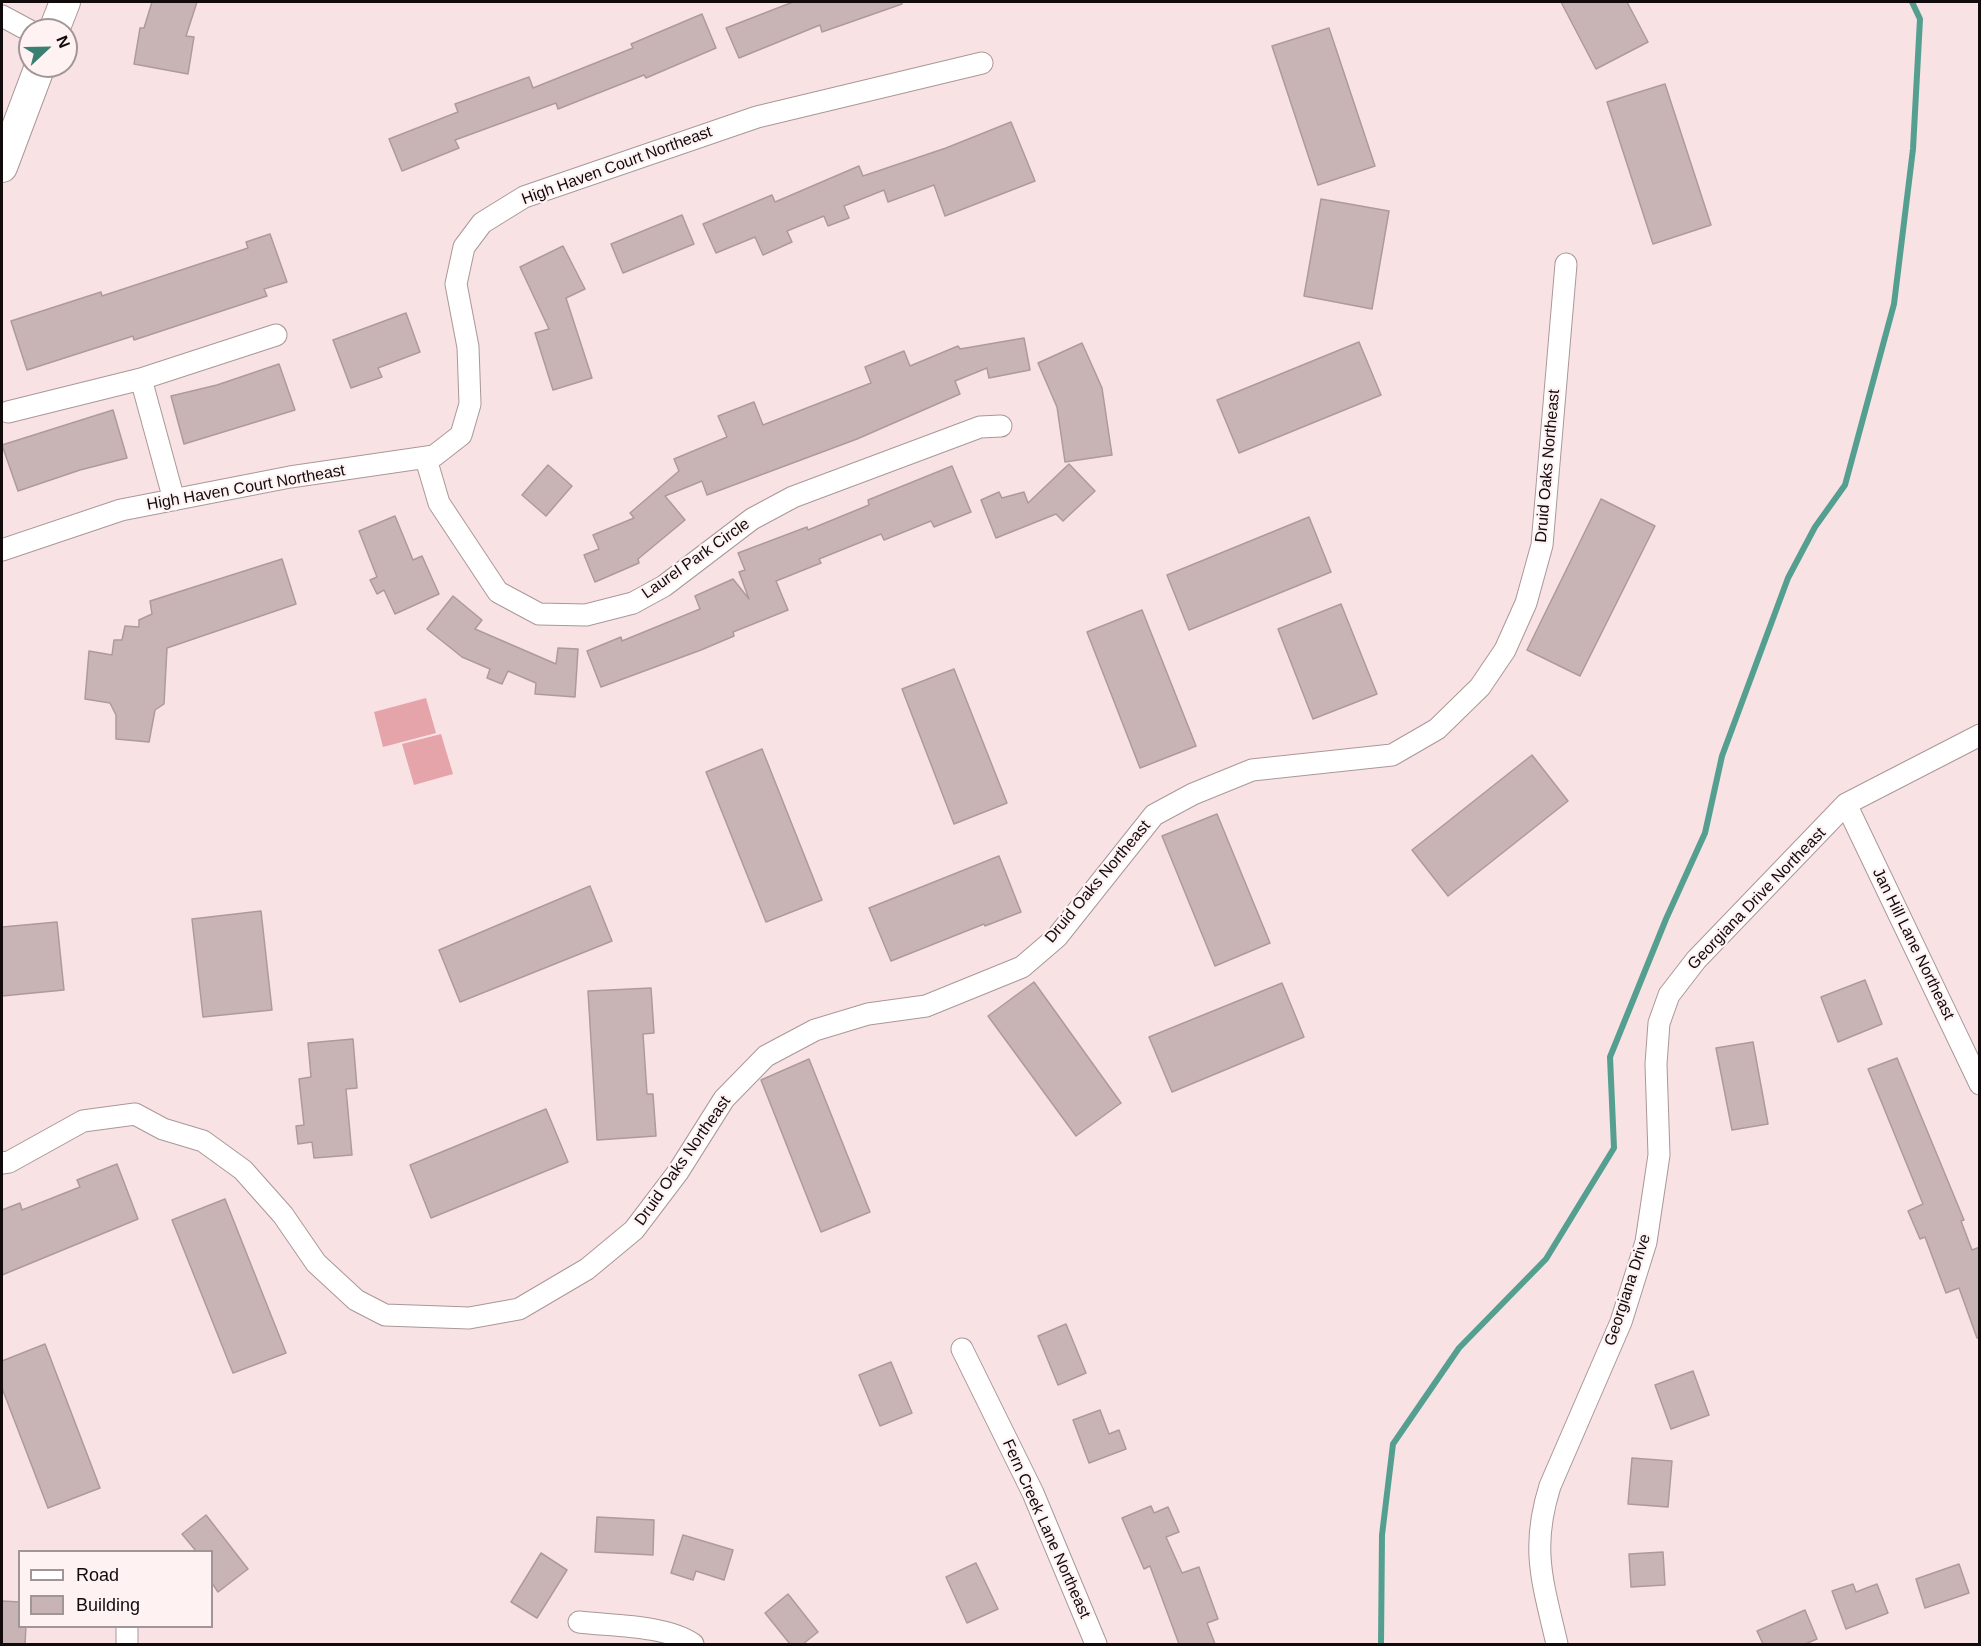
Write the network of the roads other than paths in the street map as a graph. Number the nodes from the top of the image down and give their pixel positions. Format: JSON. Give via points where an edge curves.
{"nodes":[{"id":1,"x":2,"y":16,"type":"edge"},
{"id":2,"x":18,"y":25,"type":"edge"},
{"id":3,"x":982,"y":63,"type":"dead end"},
{"id":4,"x":35,"y":78,"type":"edge"},
{"id":5,"x":2,"y":167,"type":"edge"},
{"id":6,"x":1566,"y":264,"type":"dead end"},
{"id":7,"x":276,"y":335,"type":"dead end"},
{"id":8,"x":141,"y":378,"type":"junction"},
{"id":9,"x":8,"y":412,"type":"dead end"},
{"id":10,"x":1001,"y":426,"type":"dead end"},
{"id":11,"x":426,"y":459,"type":"junction"},
{"id":12,"x":174,"y":500,"type":"junction"},
{"id":13,"x":2,"y":550,"type":"edge"},
{"id":14,"x":1980,"y":735,"type":"edge"},
{"id":15,"x":1846,"y":804,"type":"junction"},
{"id":16,"x":1669,"y":995,"type":"joint"},
{"id":17,"x":1980,"y":1084,"type":"edge"},
{"id":18,"x":2,"y":1163,"type":"edge"},
{"id":19,"x":962,"y":1349,"type":"dead end"},
{"id":20,"x":579,"y":1622,"type":"dead end"},
{"id":21,"x":127,"y":1628,"type":"edge"},
{"id":22,"x":127,"y":1644,"type":"edge"},
{"id":23,"x":693,"y":1644,"type":"edge"},
{"id":24,"x":1096,"y":1644,"type":"edge"},
{"id":25,"x":1557,"y":1644,"type":"edge"}],
"edges":[{"from":1,"to":2,"type":"street"},
{"from":3,"to":11,"type":"street","name":"High Haven Court Northeast","via":[[757,117],[524,197],[482,222],[464,248],[456,284],[468,347],[470,404],[461,435]]},
{"from":4,"to":5,"type":"main road"},
{"from":6,"to":18,"type":"street","name":"Druid Oaks Northeast","via":[[1542,545],[1527,603],[1505,650],[1480,687],[1437,729],[1392,755],[1252,770],[1154,815],[1057,937],[1022,967],[926,1006],[868,1014],[815,1030],[766,1056],[724,1099],[678,1172],[634,1230],[587,1269],[519,1309],[469,1318],[385,1315],[356,1300],[316,1263],[283,1215],[243,1170],[203,1142],[163,1129],[135,1114],[83,1120]]},
{"from":7,"to":8,"type":"street"},
{"from":8,"to":9,"type":"street"},
{"from":8,"to":12,"type":"street"},
{"from":10,"to":11,"type":"street","name":"Laurel Park Circle","via":[[980,428],[793,498],[752,519],[664,586],[633,603],[586,615],[540,614],[498,592],[439,503]]},
{"from":11,"to":12,"type":"street","name":"High Haven Court Northeast","via":[[290,477]]},
{"from":12,"to":13,"type":"street","name":"High Haven Court Northeast","via":[[121,510]]},
{"from":14,"to":15,"type":"street","name":"Georgiana Drive Northeast"},
{"from":15,"to":16,"type":"street","name":"Georgiana Drive Northeast","via":[[1696,960]]},
{"from":15,"to":17,"type":"street","name":"Jan Hill Lane Northeast"},
{"from":16,"to":25,"type":"street","name":"Georgiana Drive","via":[[1659,1023],[1659,1155],[1646,1242],[1620,1322],[1543,1509],[1539,1539],[1543,1584]]},
{"from":19,"to":24,"type":"street","name":"Fern Creek Lane Northeast","via":[[1034,1493]]},
{"from":20,"to":23,"type":"street","via":[[652,1630]]},
{"from":21,"to":22,"type":"street"}]}
